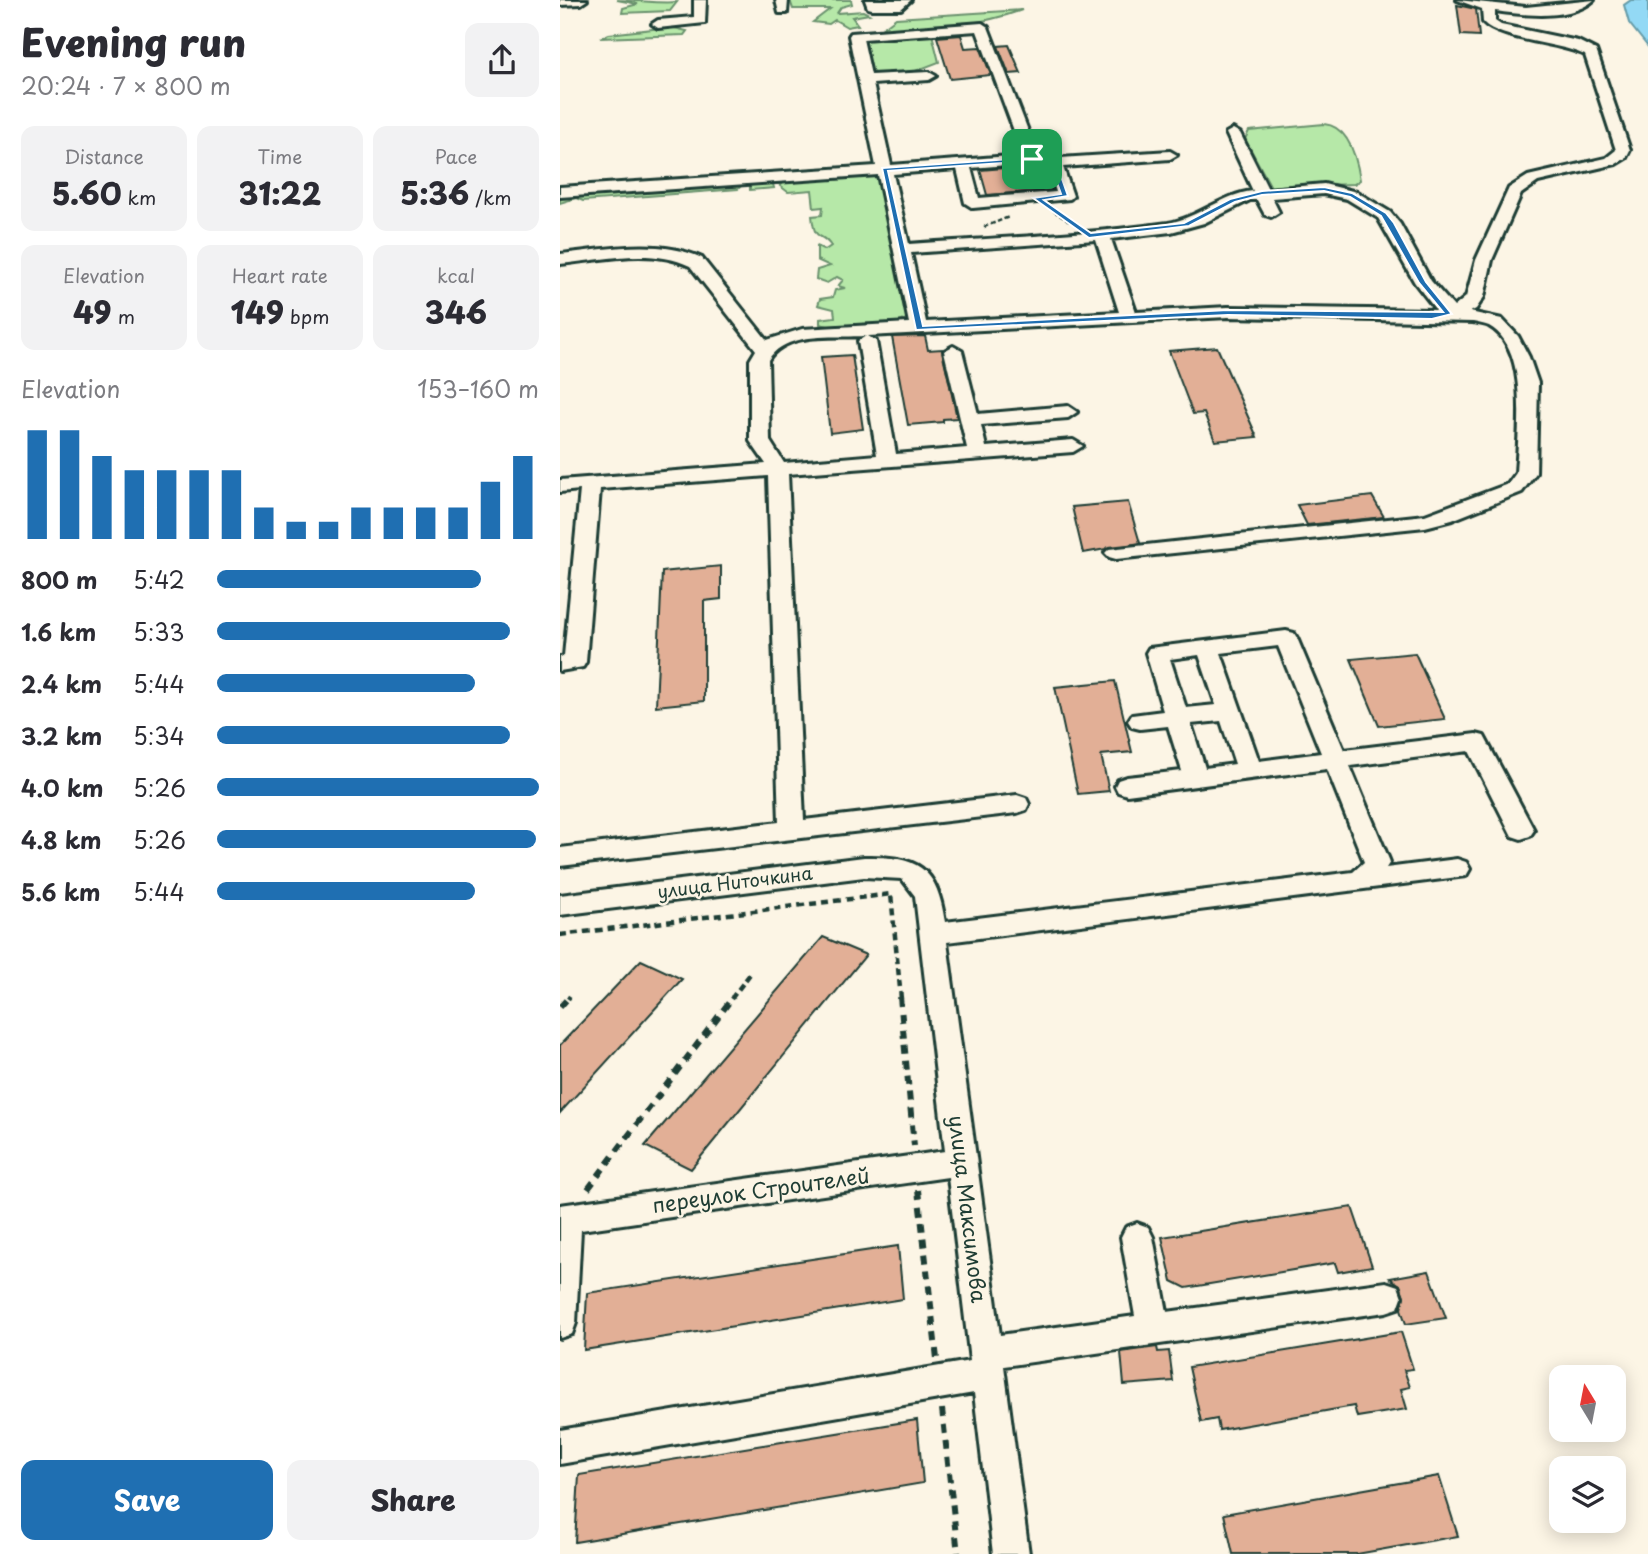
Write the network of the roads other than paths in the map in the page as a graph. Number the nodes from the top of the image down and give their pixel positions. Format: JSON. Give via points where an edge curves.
{"nodes":[{"id":1,"x":582,"y":0,"type":"edge"},
{"id":2,"x":701,"y":0,"type":"edge"},
{"id":3,"x":871,"y":0,"type":"edge"},
{"id":4,"x":1463,"y":0,"type":"edge"},
{"id":5,"x":1588,"y":0,"type":"edge"},
{"id":6,"x":560,"y":1,"type":"edge"},
{"id":7,"x":904,"y":5,"type":"edge"},
{"id":8,"x":1488,"y":6,"type":"junction"},
{"id":9,"x":658,"y":24,"type":"dead end"},
{"id":10,"x":929,"y":76,"type":"dead end"},
{"id":11,"x":865,"y":80,"type":"junction"},
{"id":12,"x":1233,"y":133,"type":"dead end"},
{"id":13,"x":1170,"y":155,"type":"dead end"},
{"id":14,"x":1032,"y":159,"type":"junction"},
{"id":15,"x":1054,"y":163,"type":"junction"},
{"id":16,"x":963,"y":164,"type":"junction"},
{"id":17,"x":884,"y":169,"type":"junction"},
{"id":18,"x":560,"y":192,"type":"edge"},
{"id":19,"x":1262,"y":193,"type":"junction"},
{"id":20,"x":1271,"y":212,"type":"dead end"},
{"id":21,"x":1096,"y":235,"type":"junction"},
{"id":22,"x":902,"y":249,"type":"junction"},
{"id":23,"x":560,"y":259,"type":"edge"},
{"id":24,"x":1440,"y":315,"type":"junction"},
{"id":25,"x":1129,"y":317,"type":"junction"},
{"id":26,"x":919,"y":328,"type":"junction"},
{"id":27,"x":867,"y":341,"type":"dead end"},
{"id":28,"x":765,"y":349,"type":"junction"},
{"id":29,"x":953,"y":351,"type":"dead end"},
{"id":30,"x":1068,"y":412,"type":"dead end"},
{"id":31,"x":969,"y":420,"type":"junction"},
{"id":32,"x":1073,"y":446,"type":"dead end"},
{"id":33,"x":978,"y":453,"type":"junction"},
{"id":34,"x":887,"y":459,"type":"junction"},
{"id":35,"x":778,"y":468,"type":"junction"},
{"id":36,"x":591,"y":483,"type":"junction"},
{"id":37,"x":560,"y":486,"type":"edge"},
{"id":38,"x":1116,"y":552,"type":"dead end"},
{"id":39,"x":569,"y":625,"type":"edge"},
{"id":40,"x":1208,"y":647,"type":"junction"},
{"id":41,"x":560,"y":664,"type":"edge"},
{"id":42,"x":1230,"y":712,"type":"junction"},
{"id":43,"x":1177,"y":717,"type":"junction"},
{"id":44,"x":1140,"y":722,"type":"dead end"},
{"id":45,"x":1336,"y":760,"type":"junction"},
{"id":46,"x":1250,"y":771,"type":"junction"},
{"id":47,"x":1196,"y":777,"type":"junction"},
{"id":48,"x":1127,"y":786,"type":"dead end"},
{"id":49,"x":1017,"y":804,"type":"dead end"},
{"id":50,"x":792,"y":830,"type":"junction"},
{"id":51,"x":1521,"y":830,"type":"dead end"},
{"id":52,"x":560,"y":857,"type":"edge"},
{"id":53,"x":1457,"y":869,"type":"dead end"},
{"id":54,"x":909,"y":870,"type":"joint"},
{"id":55,"x":1358,"y":882,"type":"junction"},
{"id":56,"x":560,"y":905,"type":"edge"},
{"id":57,"x":933,"y":934,"type":"junction"},
{"id":58,"x":962,"y":1163,"type":"junction"},
{"id":59,"x":563,"y":1218,"type":"edge"},
{"id":60,"x":1137,"y":1237,"type":"dead end"},
{"id":61,"x":1387,"y":1297,"type":"dead end"},
{"id":62,"x":560,"y":1323,"type":"edge"},
{"id":63,"x":1154,"y":1328,"type":"junction"},
{"id":64,"x":987,"y":1363,"type":"junction"},
{"id":65,"x":560,"y":1447,"type":"edge"},
{"id":66,"x":1011,"y":1554,"type":"edge"}],
"edges":[{"from":1,"to":6,"type":"street"},
{"from":2,"to":9,"type":"street","via":[[700,20]]},
{"from":3,"to":7,"type":"street","via":[[874,6]]},
{"from":4,"to":8,"type":"street"},
{"from":5,"to":8,"type":"street","via":[[1551,8]]},
{"from":8,"to":24,"type":"street","via":[[1489,22],[1497,28],[1573,44],[1591,53],[1623,150],[1611,161],[1533,179],[1514,191],[1483,260],[1475,297],[1469,305]]},
{"from":10,"to":11,"type":"street"},
{"from":11,"to":14,"type":"street","via":[[856,36],[982,27]]},
{"from":11,"to":17,"type":"street"},
{"from":12,"to":19,"type":"street"},
{"from":13,"to":15,"type":"street"},
{"from":14,"to":15,"type":"street","via":[[1052,157]]},
{"from":14,"to":16,"type":"street"},
{"from":15,"to":16,"type":"street","via":[[1065,196],[973,203]]},
{"from":16,"to":17,"type":"street"},
{"from":17,"to":18,"type":"street"},
{"from":17,"to":22,"type":"street"},
{"from":19,"to":20,"type":"street"},
{"from":19,"to":21,"type":"street","via":[[1233,201],[1186,225]]},
{"from":19,"to":24,"type":"street","via":[[1324,189],[1368,204],[1392,224]]},
{"from":21,"to":22,"type":"street"},
{"from":21,"to":25,"type":"street"},
{"from":22,"to":26,"type":"street"},
{"from":23,"to":28,"type":"street","via":[[666,253],[689,257]]},
{"from":24,"to":25,"type":"street","via":[[1259,312]]},
{"from":24,"to":38,"type":"street","via":[[1496,323],[1520,357],[1529,383],[1526,473],[1515,488],[1424,521]]},
{"from":25,"to":26,"type":"street"},
{"from":26,"to":28,"type":"street","via":[[802,334]]},
{"from":27,"to":34,"type":"street"},
{"from":28,"to":35,"type":"street","via":[[759,360],[760,441]]},
{"from":29,"to":31,"type":"street"},
{"from":30,"to":31,"type":"street"},
{"from":31,"to":33,"type":"street"},
{"from":32,"to":33,"type":"street"},
{"from":33,"to":34,"type":"street"},
{"from":34,"to":35,"type":"street"},
{"from":35,"to":36,"type":"street"},
{"from":35,"to":50,"type":"street"},
{"from":36,"to":37,"type":"street"},
{"from":36,"to":39,"type":"street"},
{"from":39,"to":41,"type":"street","via":[[575,663]]},
{"from":40,"to":42,"type":"street"},
{"from":40,"to":43,"type":"street","via":[[1157,653]]},
{"from":40,"to":45,"type":"street","via":[[1286,638]]},
{"from":42,"to":43,"type":"street"},
{"from":42,"to":46,"type":"street"},
{"from":43,"to":44,"type":"street"},
{"from":43,"to":47,"type":"street"},
{"from":45,"to":46,"type":"street"},
{"from":45,"to":51,"type":"street","via":[[1476,742]]},
{"from":45,"to":55,"type":"street","via":[[1377,862]]},
{"from":46,"to":47,"type":"street"},
{"from":47,"to":48,"type":"street"},
{"from":49,"to":50,"type":"street"},
{"from":50,"to":52,"type":"street"},
{"from":53,"to":55,"type":"street"},
{"from":54,"to":56,"type":"street","name":"улица Ниточкина","via":[[864,867]]},
{"from":54,"to":57,"type":"street","name":"улица Максимова","via":[[924,883]]},
{"from":55,"to":57,"type":"street"},
{"from":57,"to":58,"type":"street","name":"улица Максимова"},
{"from":58,"to":59,"type":"street","name":"переулок Строителей"},
{"from":58,"to":64,"type":"street","name":"улица Максимова"},
{"from":59,"to":62,"type":"street"},
{"from":60,"to":63,"type":"street"},
{"from":61,"to":63,"type":"street"},
{"from":63,"to":64,"type":"street"},
{"from":64,"to":65,"type":"street","via":[[939,1382]]},
{"from":64,"to":66,"type":"street","name":"улица Максимова"}]}
